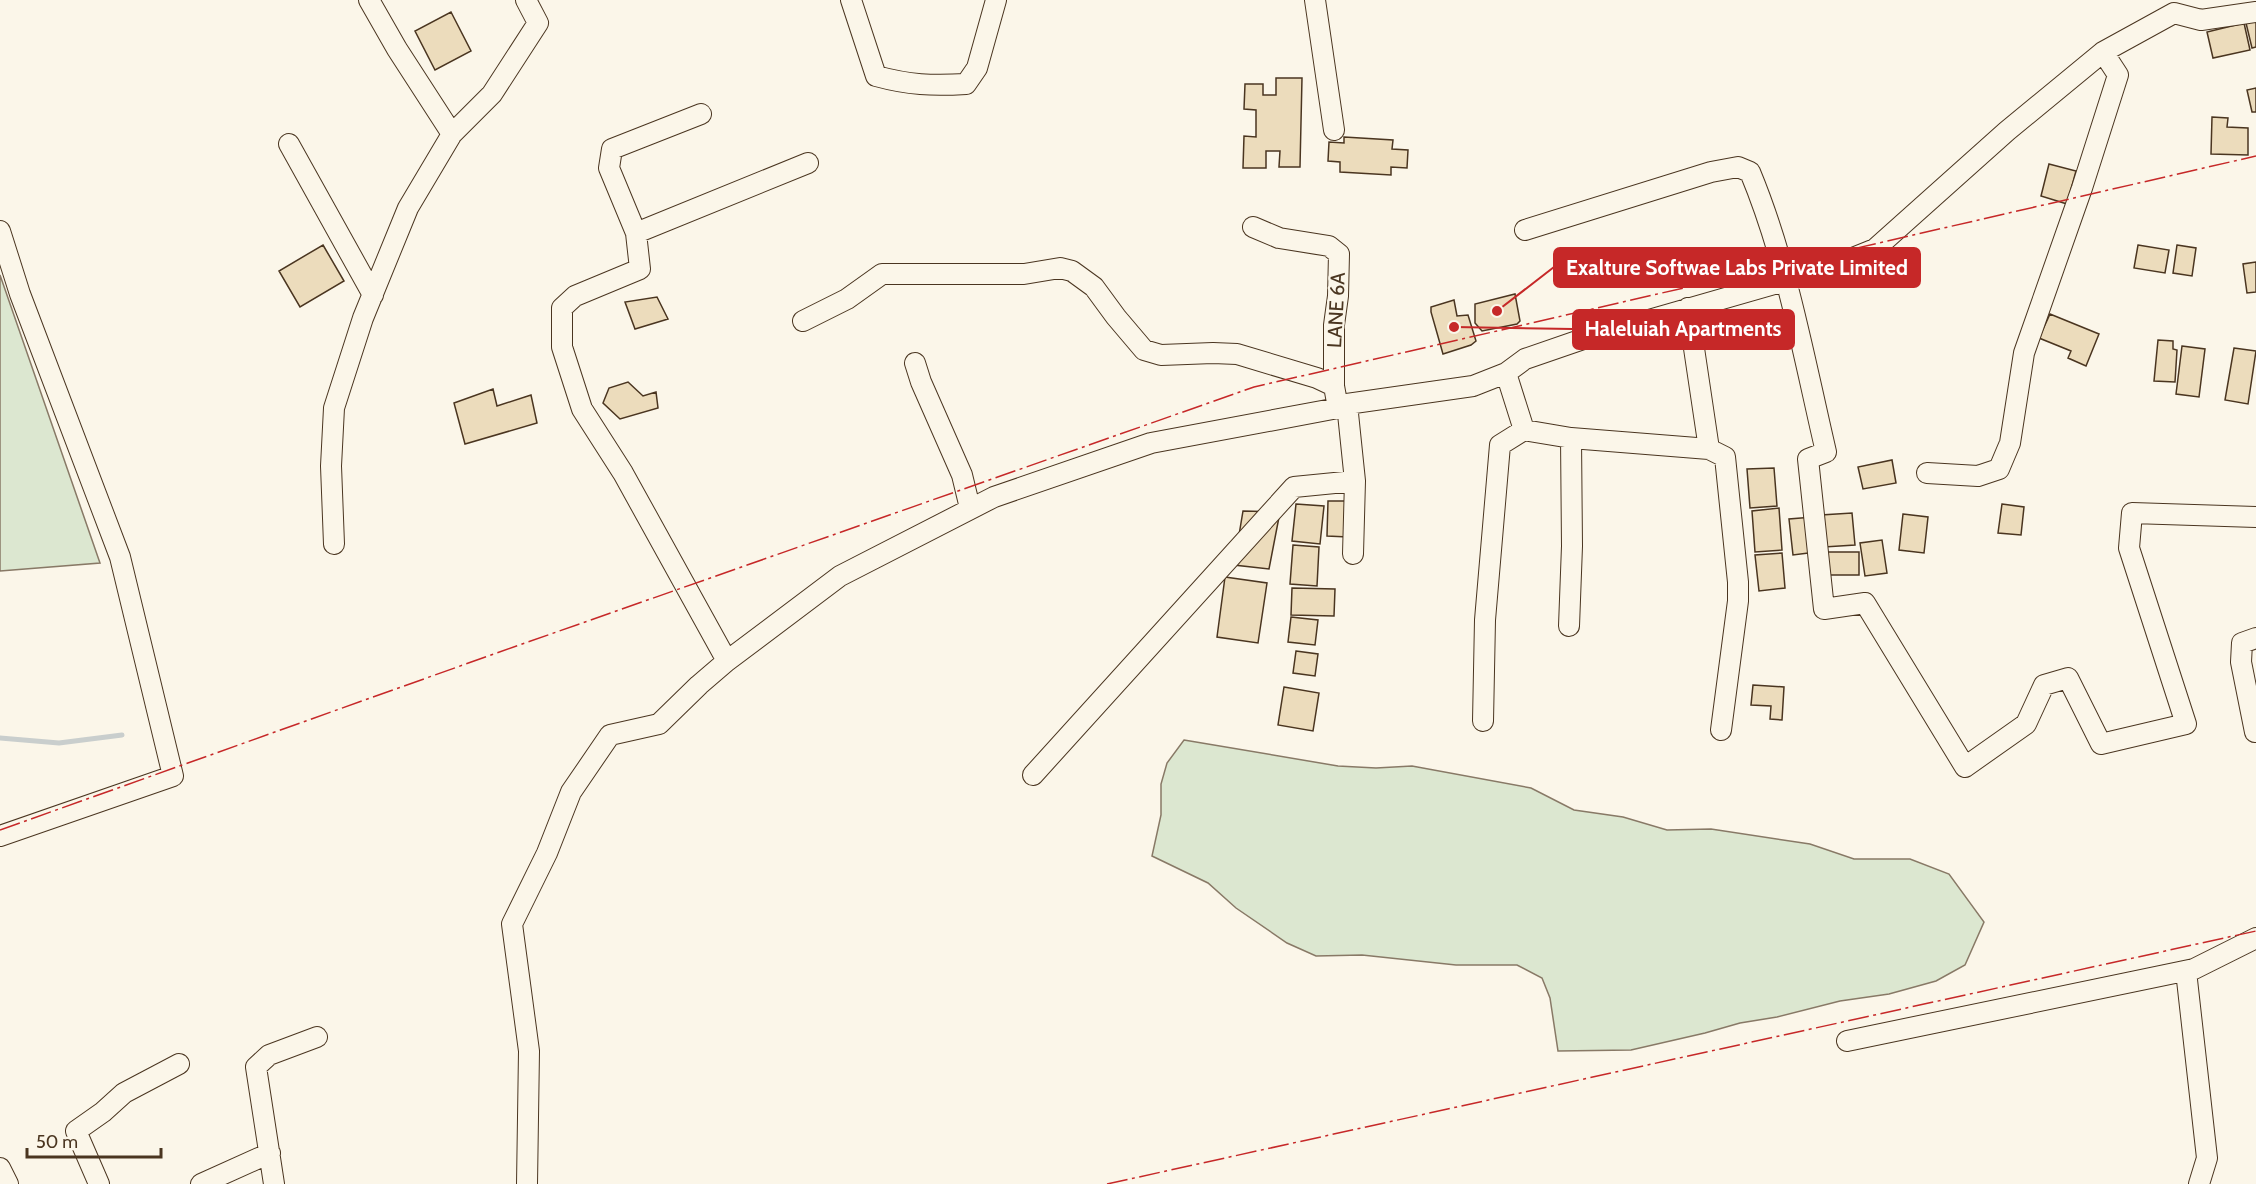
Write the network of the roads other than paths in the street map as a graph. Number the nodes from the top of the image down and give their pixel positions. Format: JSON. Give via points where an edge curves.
{"nodes":[{"id":1,"x":369,"y":0,"type":"edge"},
{"id":2,"x":526,"y":0,"type":"edge"},
{"id":3,"x":851,"y":0,"type":"edge"},
{"id":4,"x":996,"y":0,"type":"edge"},
{"id":5,"x":1315,"y":0,"type":"edge"},
{"id":6,"x":2174,"y":6,"type":"edge"},
{"id":7,"x":2256,"y":12,"type":"edge"},
{"id":8,"x":2103,"y":52,"type":"junction"},
{"id":9,"x":701,"y":114,"type":"dead end"},
{"id":10,"x":1334,"y":130,"type":"dead end"},
{"id":11,"x":452,"y":134,"type":"junction"},
{"id":12,"x":289,"y":144,"type":"dead end"},
{"id":13,"x":808,"y":163,"type":"dead end"},
{"id":14,"x":1253,"y":226,"type":"dead end"},
{"id":15,"x":1526,"y":230,"type":"dead end"},
{"id":16,"x":0,"y":231,"type":"edge"},
{"id":17,"x":636,"y":233,"type":"junction"},
{"id":18,"x":1787,"y":281,"type":"junction"},
{"id":19,"x":373,"y":295,"type":"junction"},
{"id":20,"x":1688,"y":308,"type":"junction"},
{"id":21,"x":803,"y":321,"type":"dead end"},
{"id":22,"x":915,"y":363,"type":"dead end"},
{"id":23,"x":1506,"y":373,"type":"junction"},
{"id":24,"x":1334,"y":386,"type":"junction"},
{"id":25,"x":1343,"y":406,"type":"junction"},
{"id":26,"x":1524,"y":430,"type":"junction"},
{"id":27,"x":1571,"y":438,"type":"junction"},
{"id":28,"x":1709,"y":449,"type":"junction"},
{"id":29,"x":1927,"y":473,"type":"dead end"},
{"id":30,"x":1355,"y":480,"type":"junction"},
{"id":31,"x":970,"y":508,"type":"junction"},
{"id":32,"x":2256,"y":517,"type":"edge"},
{"id":33,"x":334,"y":544,"type":"dead end"},
{"id":34,"x":1353,"y":554,"type":"dead end"},
{"id":35,"x":1569,"y":626,"type":"dead end"},
{"id":36,"x":2256,"y":638,"type":"edge"},
{"id":37,"x":727,"y":661,"type":"junction"},
{"id":38,"x":1483,"y":721,"type":"dead end"},
{"id":39,"x":1721,"y":730,"type":"dead end"},
{"id":40,"x":2255,"y":732,"type":"edge"},
{"id":41,"x":1033,"y":775,"type":"dead end"},
{"id":42,"x":0,"y":836,"type":"edge"},
{"id":43,"x":2256,"y":938,"type":"edge"},
{"id":44,"x":2186,"y":971,"type":"junction"},
{"id":45,"x":316,"y":1037,"type":"dead end"},
{"id":46,"x":1847,"y":1041,"type":"dead end"},
{"id":47,"x":179,"y":1064,"type":"dead end"},
{"id":48,"x":270,"y":1153,"type":"junction"},
{"id":49,"x":99,"y":1184,"type":"edge"},
{"id":50,"x":201,"y":1184,"type":"edge"},
{"id":51,"x":274,"y":1184,"type":"edge"},
{"id":52,"x":527,"y":1184,"type":"edge"},
{"id":53,"x":2199,"y":1184,"type":"edge"}],
"edges":[{"from":1,"to":11,"type":"street"},
{"from":2,"to":11,"type":"street","via":[[538,23],[492,94]]},
{"from":3,"to":4,"type":"street","via":[[876,76],[933,86],[966,84],[977,68]]},
{"from":5,"to":10,"type":"street"},
{"from":6,"to":7,"type":"street","via":[[2201,20]]},
{"from":6,"to":8,"type":"street"},
{"from":8,"to":18,"type":"street","via":[[1875,249]]},
{"from":8,"to":29,"type":"street","via":[[2118,75],[2024,353],[2010,443],[1999,469],[1978,476]]},
{"from":9,"to":17,"type":"street","via":[[612,149],[609,168]]},
{"from":11,"to":19,"type":"street","via":[[408,208]]},
{"from":12,"to":19,"type":"street"},
{"from":13,"to":17,"type":"street"},
{"from":14,"to":24,"type":"street","name":"LANE 6A","via":[[1279,238],[1329,246],[1339,254]]},
{"from":15,"to":18,"type":"street","via":[[1737,167],[1750,172]]},
{"from":16,"to":42,"type":"street","via":[[120,557],[173,777]]},
{"from":17,"to":37,"type":"street","via":[[640,269],[575,296],[562,308],[562,347],[582,409],[623,473]]},
{"from":18,"to":20,"type":"street"},
{"from":18,"to":32,"type":"street","via":[[1826,452],[1808,459],[1824,609],[1865,603],[1965,767],[2026,724],[2044,685],[2068,678],[2101,744],[2186,724],[2129,548],[2132,513]]},
{"from":19,"to":33,"type":"street","via":[[333,408],[330,466]]},
{"from":20,"to":23,"type":"street","via":[[1525,359]]},
{"from":20,"to":28,"type":"street"},
{"from":21,"to":24,"type":"street","via":[[847,299],[882,274],[1024,274],[1060,268],[1072,271],[1094,287],[1144,350],[1161,355],[1237,354]]},
{"from":22,"to":31,"type":"street","via":[[962,475]]},
{"from":23,"to":25,"type":"street","via":[[1473,386]]},
{"from":23,"to":26,"type":"street"},
{"from":24,"to":25,"type":"street"},
{"from":25,"to":30,"type":"street"},
{"from":25,"to":31,"type":"street","via":[[1151,443]]},
{"from":26,"to":27,"type":"street"},
{"from":26,"to":38,"type":"street","via":[[1500,445],[1485,620]]},
{"from":27,"to":28,"type":"street"},
{"from":27,"to":35,"type":"street"},
{"from":28,"to":39,"type":"street","via":[[1725,457],[1738,582]]},
{"from":30,"to":34,"type":"street"},
{"from":30,"to":41,"type":"street","via":[[1294,487]]},
{"from":31,"to":37,"type":"street","via":[[840,576]]},
{"from":36,"to":40,"type":"street","via":[[2242,643],[2241,662]]},
{"from":37,"to":52,"type":"street","via":[[659,724],[610,735],[572,792],[548,853],[512,924],[529,1051]]},
{"from":43,"to":44,"type":"street"},
{"from":44,"to":46,"type":"street"},
{"from":44,"to":53,"type":"street","via":[[2207,1158]]},
{"from":45,"to":48,"type":"street","via":[[269,1055],[256,1067]]},
{"from":47,"to":49,"type":"street","via":[[124,1093],[76,1131]]},
{"from":48,"to":50,"type":"street"},
{"from":48,"to":51,"type":"street"}]}
